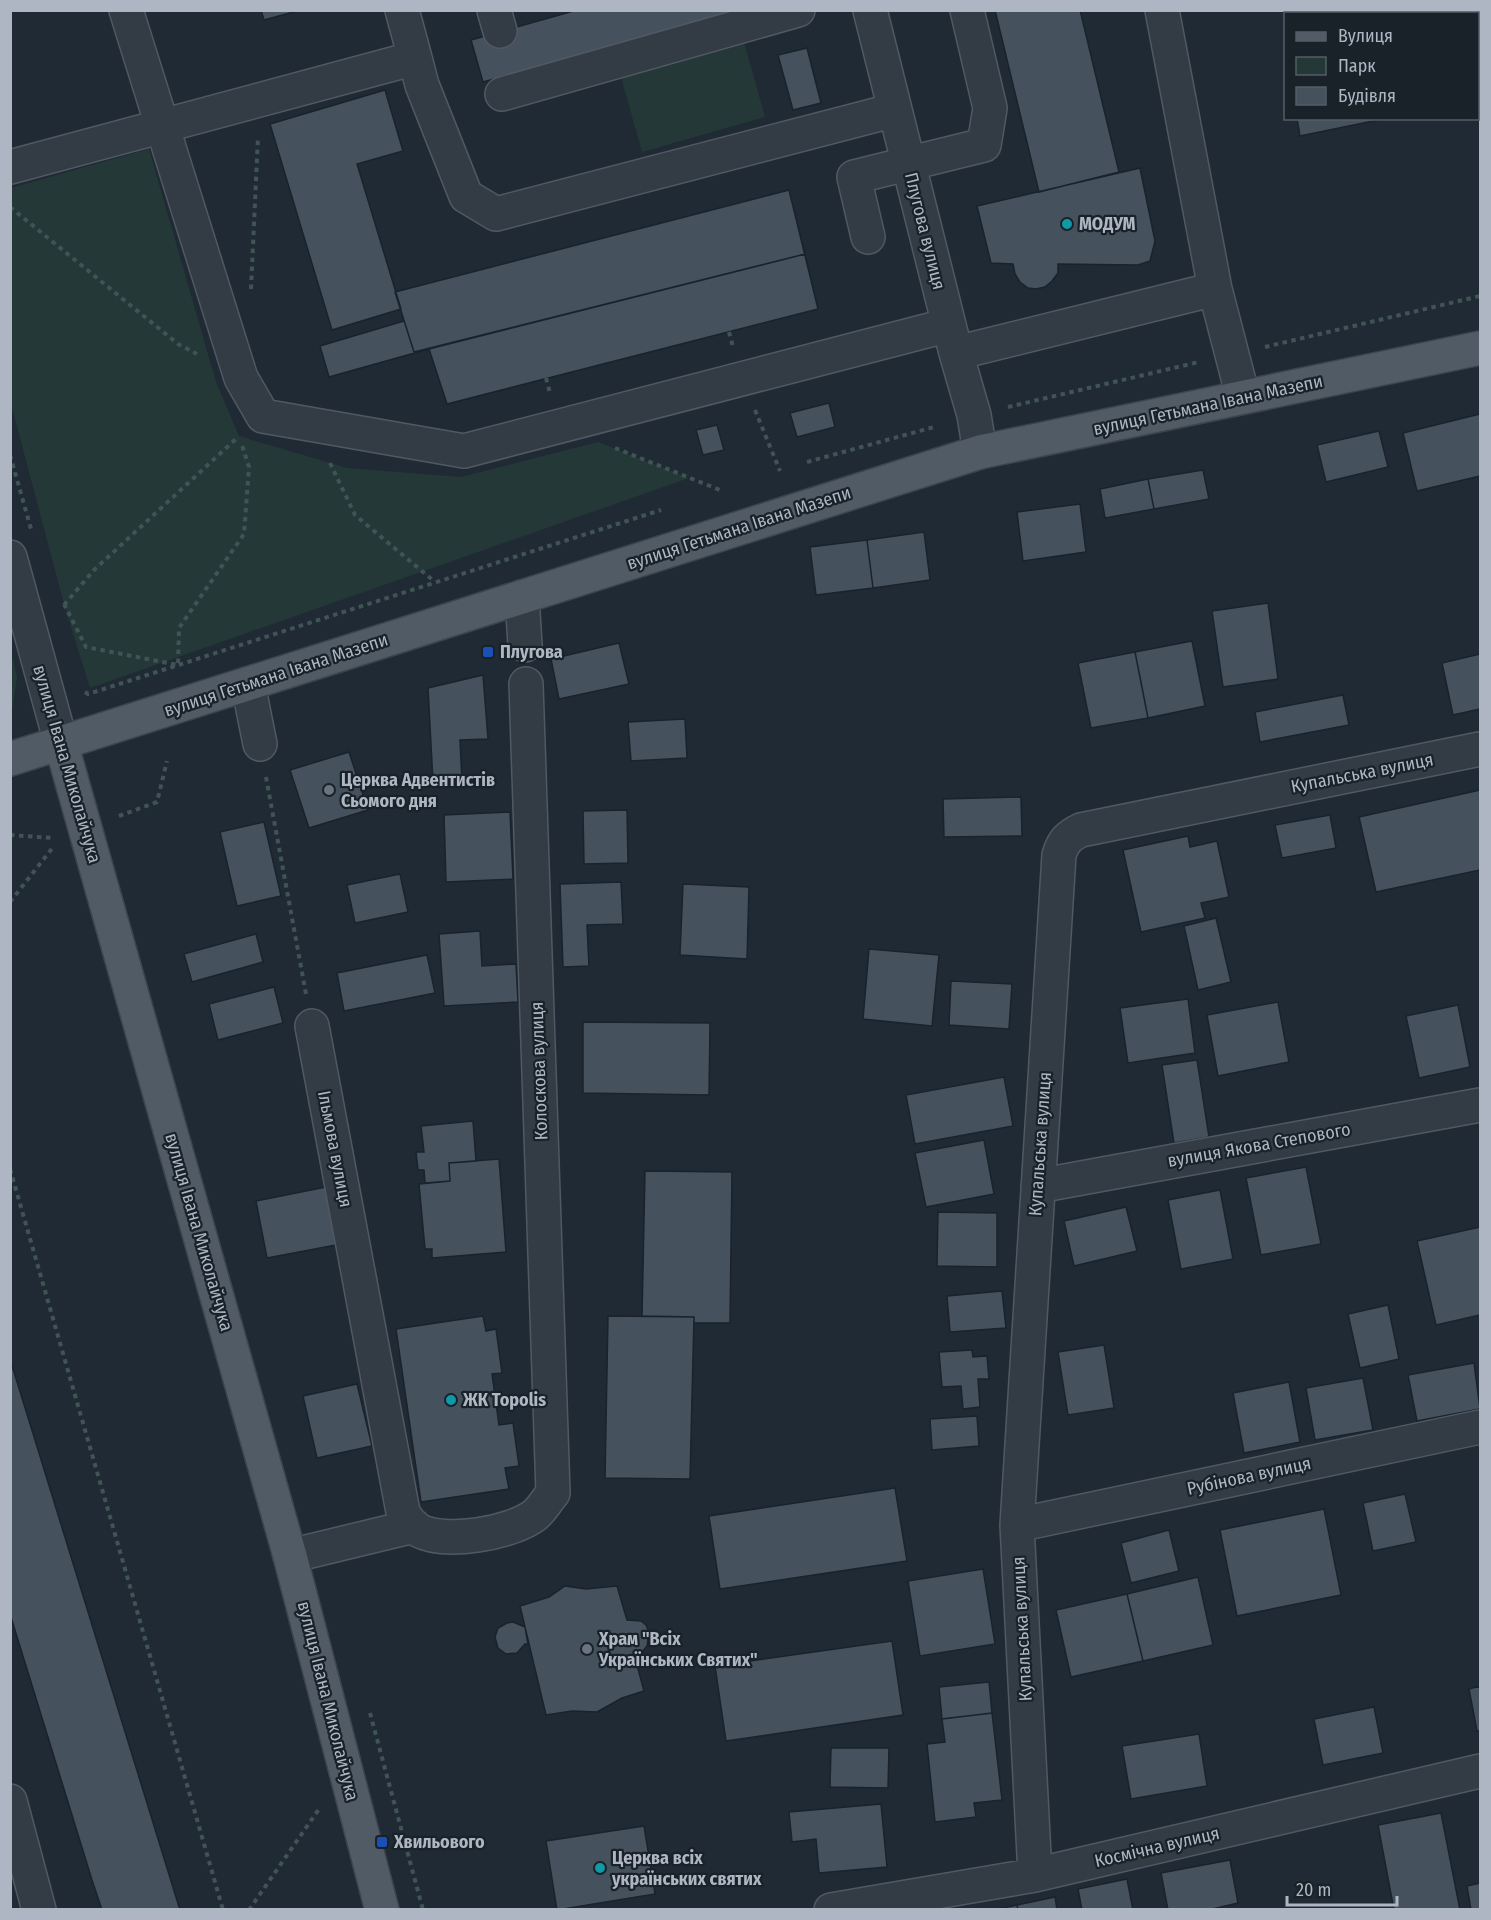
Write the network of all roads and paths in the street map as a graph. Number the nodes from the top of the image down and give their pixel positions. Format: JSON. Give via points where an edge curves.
{"nodes":[{"id":1,"x":126,"y":10,"type":"edge"},
{"id":2,"x":402,"y":10,"type":"edge"},
{"id":3,"x":798,"y":10,"type":"edge"},
{"id":4,"x":870,"y":10,"type":"edge"},
{"id":5,"x":967,"y":10,"type":"edge"},
{"id":6,"x":1162,"y":10,"type":"edge"},
{"id":7,"x":415,"y":58,"type":"junction"},
{"id":8,"x":502,"y":94,"type":"dead end"},
{"id":9,"x":272,"y":97,"type":"junction"},
{"id":10,"x":895,"y":110,"type":"junction"},
{"id":11,"x":162,"y":127,"type":"junction"},
{"id":12,"x":908,"y":162,"type":"junction"},
{"id":13,"x":10,"y":166,"type":"edge"},
{"id":14,"x":10,"y":207,"type":"edge"},
{"id":15,"x":868,"y":237,"type":"dead end"},
{"id":16,"x":1215,"y":289,"type":"junction"},
{"id":17,"x":251,"y":293,"type":"dead end"},
{"id":18,"x":952,"y":339,"type":"junction"},
{"id":19,"x":1480,"y":348,"type":"edge"},
{"id":20,"x":240,"y":378,"type":"junction"},
{"id":21,"x":742,"y":379,"type":"junction"},
{"id":22,"x":1243,"y":398,"type":"junction"},
{"id":23,"x":974,"y":415,"type":"junction"},
{"id":24,"x":311,"y":424,"type":"junction"},
{"id":25,"x":560,"y":427,"type":"junction"},
{"id":26,"x":980,"y":452,"type":"junction"},
{"id":27,"x":10,"y":455,"type":"edge"},
{"id":28,"x":807,"y":462,"type":"dead end"},
{"id":29,"x":780,"y":471,"type":"dead end"},
{"id":30,"x":720,"y":490,"type":"dead end"},
{"id":31,"x":661,"y":510,"type":"dead end"},
{"id":32,"x":32,"y":531,"type":"dead end"},
{"id":33,"x":10,"y":556,"type":"edge"},
{"id":34,"x":435,"y":582,"type":"junction"},
{"id":35,"x":522,"y":597,"type":"junction"},
{"id":36,"x":64,"y":604,"type":"junction"},
{"id":37,"x":60,"y":612,"type":"dead end"},
{"id":38,"x":525,"y":645,"type":"dead end"},
{"id":39,"x":178,"y":665,"type":"junction"},
{"id":40,"x":248,"y":684,"type":"junction"},
{"id":41,"x":526,"y":684,"type":"dead end"},
{"id":42,"x":81,"y":690,"type":"dead end"},
{"id":43,"x":61,"y":743,"type":"junction"},
{"id":44,"x":260,"y":744,"type":"dead end"},
{"id":45,"x":1480,"y":749,"type":"edge"},
{"id":46,"x":10,"y":759,"type":"edge"},
{"id":47,"x":167,"y":760,"type":"dead end"},
{"id":48,"x":267,"y":785,"type":"dead end"},
{"id":49,"x":118,"y":816,"type":"dead end"},
{"id":50,"x":10,"y":835,"type":"edge"},
{"id":51,"x":10,"y":902,"type":"edge"},
{"id":52,"x":312,"y":1026,"type":"joint"},
{"id":53,"x":1480,"y":1105,"type":"edge"},
{"id":54,"x":10,"y":1169,"type":"edge"},
{"id":55,"x":1038,"y":1186,"type":"junction"},
{"id":56,"x":1480,"y":1428,"type":"edge"},
{"id":57,"x":409,"y":1519,"type":"junction"},
{"id":58,"x":1017,"y":1525,"type":"junction"},
{"id":59,"x":291,"y":1556,"type":"junction"},
{"id":60,"x":368,"y":1706,"type":"dead end"},
{"id":61,"x":1480,"y":1771,"type":"edge"},
{"id":62,"x":10,"y":1801,"type":"edge"},
{"id":63,"x":324,"y":1802,"type":"dead end"},
{"id":64,"x":1035,"y":1875,"type":"junction"},
{"id":65,"x":39,"y":1910,"type":"edge"},
{"id":66,"x":223,"y":1910,"type":"edge"},
{"id":67,"x":249,"y":1910,"type":"edge"},
{"id":68,"x":382,"y":1910,"type":"edge"},
{"id":69,"x":423,"y":1910,"type":"edge"},
{"id":70,"x":831,"y":1910,"type":"edge"}],
"edges":[{"from":1,"to":11,"type":"street"},
{"from":2,"to":7,"type":"street"},
{"from":3,"to":8,"type":"street"},
{"from":4,"to":10,"type":"street","name":"Плугова вулиця"},
{"from":5,"to":12,"type":"street","via":[[990,108],[984,145]]},
{"from":6,"to":16,"type":"street"},
{"from":7,"to":9,"type":"street"},
{"from":7,"to":10,"type":"street","via":[[466,196],[496,214]]},
{"from":9,"to":11,"type":"street"},
{"from":9,"to":17,"type":"path","via":[[258,131]]},
{"from":10,"to":12,"type":"street","name":"Плугова вулиця"},
{"from":11,"to":13,"type":"street"},
{"from":11,"to":20,"type":"street"},
{"from":12,"to":15,"type":"street","via":[[854,177]]},
{"from":12,"to":18,"type":"street","name":"Плугова вулиця"},
{"from":14,"to":20,"type":"path","via":[[178,344]]},
{"from":16,"to":18,"type":"street"},
{"from":16,"to":22,"type":"street"},
{"from":18,"to":21,"type":"street"},
{"from":18,"to":23,"type":"street","name":"Плугова вулиця"},
{"from":19,"to":22,"type":"main road","name":"вулиця Гетьмана Івана Мазепи"},
{"from":20,"to":24,"type":"street","via":[[263,416]]},
{"from":21,"to":25,"type":"street"},
{"from":21,"to":29,"type":"path"},
{"from":22,"to":26,"type":"main road","name":"вулиця Гетьмана Івана Мазепи"},
{"from":23,"to":26,"type":"street","name":"Плугова вулиця"},
{"from":23,"to":28,"type":"path"},
{"from":24,"to":25,"type":"street","via":[[465,451]]},
{"from":24,"to":34,"type":"path","via":[[355,515]]},
{"from":25,"to":30,"type":"path"},
{"from":26,"to":35,"type":"main road","name":"вулиця Гетьмана Івана Мазепи"},
{"from":27,"to":32,"type":"path"},
{"from":31,"to":34,"type":"path"},
{"from":33,"to":43,"type":"street","name":"вулиця Івана Миколайчука"},
{"from":34,"to":39,"type":"path"},
{"from":35,"to":38,"type":"street"},
{"from":35,"to":40,"type":"main road","name":"вулиця Гетьмана Івана Мазепи"},
{"from":36,"to":37,"type":"path"},
{"from":36,"to":39,"type":"path","via":[[86,647]]},
{"from":36,"to":39,"type":"path","via":[[94,570],[238,436],[249,467],[244,534],[179,628]]},
{"from":39,"to":42,"type":"path","via":[[88,694]]},
{"from":40,"to":43,"type":"main road","name":"вулиця Гетьмана Івана Мазепи"},
{"from":40,"to":44,"type":"street"},
{"from":41,"to":57,"type":"street","name":"Колоскова вулиця","via":[[553,1493],[535,1515],[476,1537],[420,1531]]},
{"from":43,"to":46,"type":"main road","name":"вулиця Гетьмана Івана Мазепи"},
{"from":43,"to":59,"type":"main road","name":"вулиця Івана Миколайчука"},
{"from":45,"to":55,"type":"street","name":"Купальська вулиця","via":[[1070,835],[1059,855]]},
{"from":47,"to":49,"type":"path","via":[[157,802]]},
{"from":48,"to":52,"type":"path"},
{"from":50,"to":51,"type":"path","via":[[60,838]]},
{"from":52,"to":57,"type":"street","name":"Ільмова вулиця"},
{"from":53,"to":55,"type":"street","name":"вулиця Якова Степового"},
{"from":54,"to":66,"type":"path"},
{"from":55,"to":58,"type":"street","name":"Купальська вулиця"},
{"from":56,"to":58,"type":"street","name":"Рубінова вулиця"},
{"from":57,"to":59,"type":"street"},
{"from":58,"to":64,"type":"street","name":"Купальська вулиця"},
{"from":59,"to":68,"type":"main road","name":"вулиця Івана Миколайчука"},
{"from":60,"to":69,"type":"path"},
{"from":61,"to":64,"type":"street","name":"Космічна вулиця"},
{"from":62,"to":65,"type":"street"},
{"from":63,"to":67,"type":"path"},
{"from":64,"to":70,"type":"street","name":"Космічна вулиця"}]}
